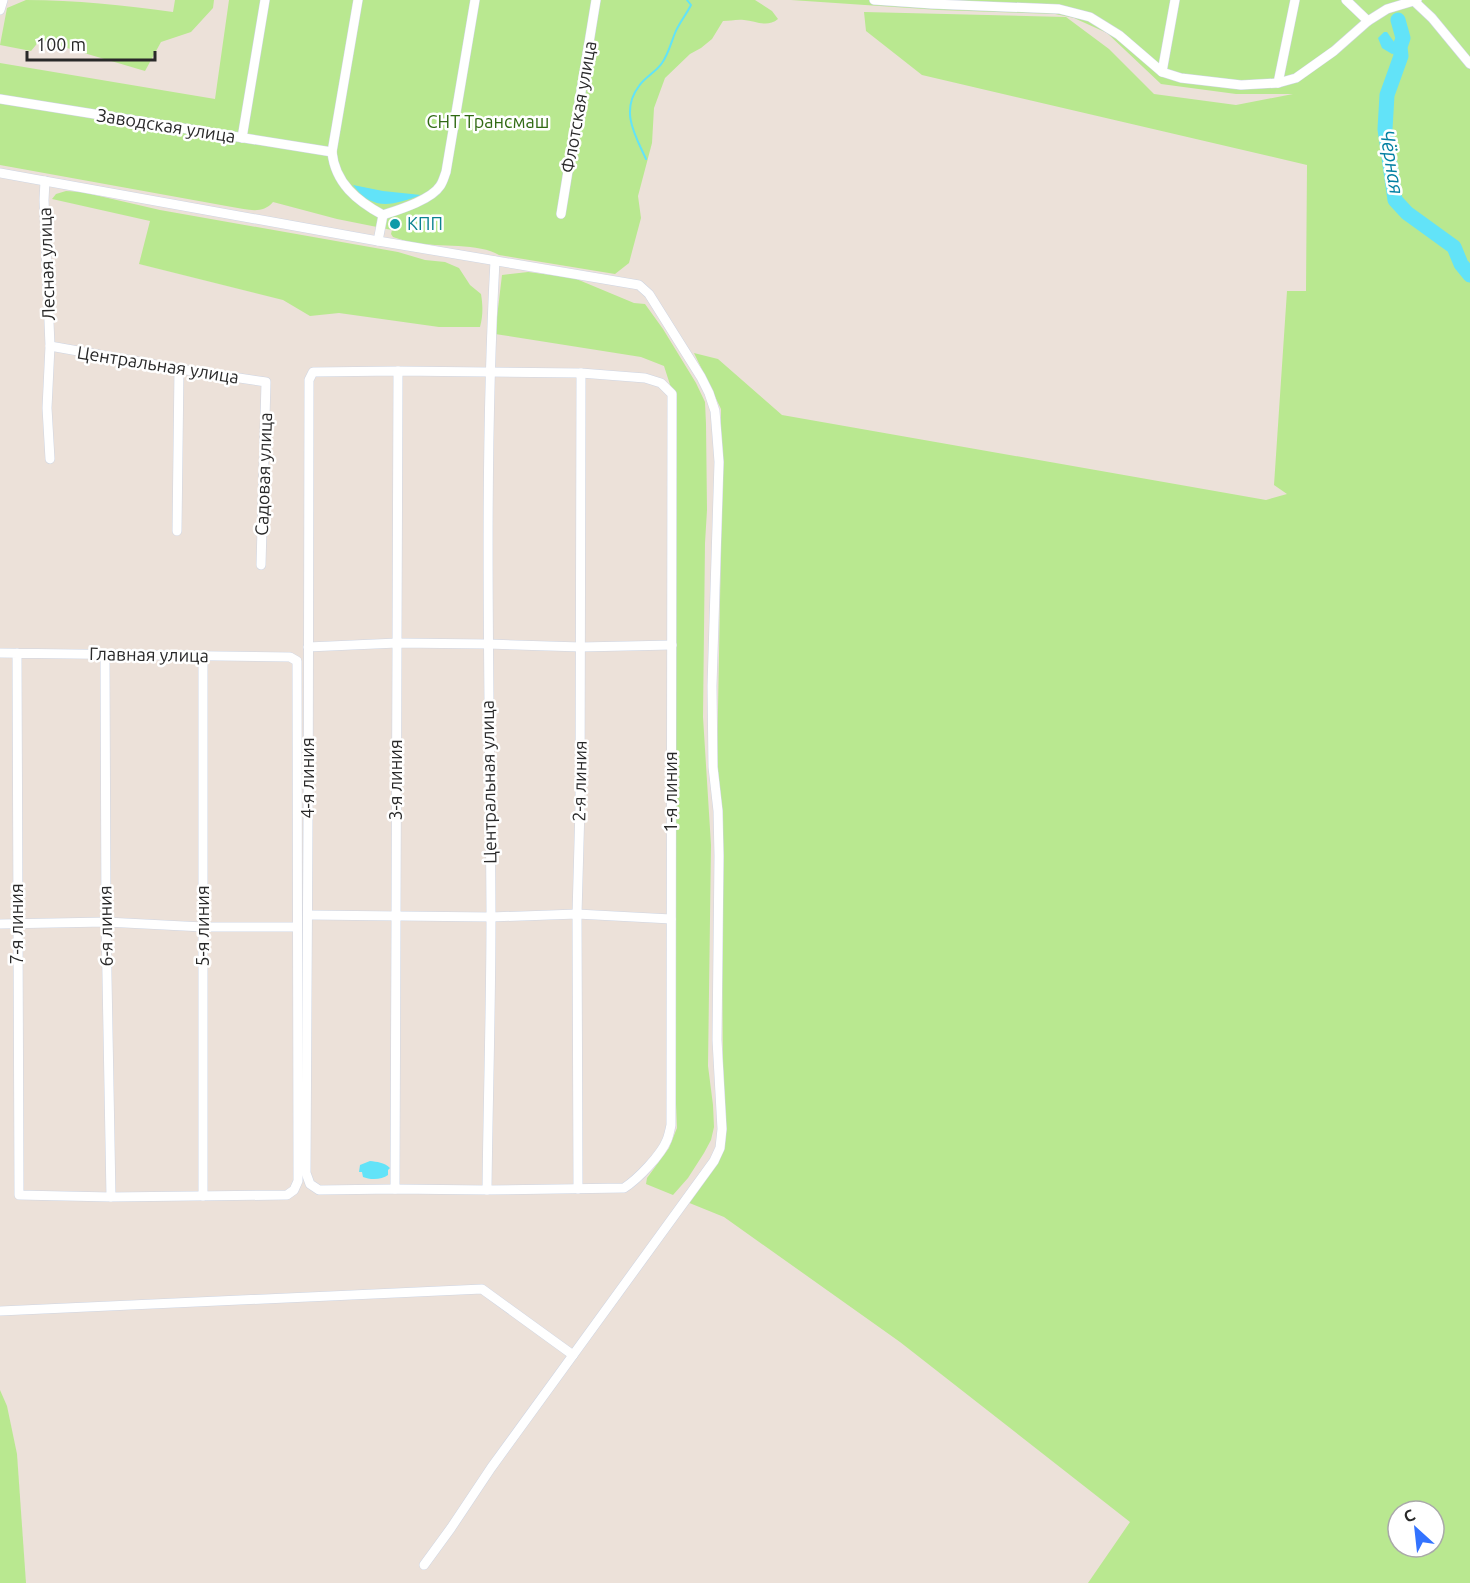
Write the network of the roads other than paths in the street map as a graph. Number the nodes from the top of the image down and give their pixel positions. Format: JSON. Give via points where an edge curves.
{"nodes":[{"id":1,"x":3,"y":0,"type":"edge"},
{"id":2,"x":265,"y":0,"type":"edge"},
{"id":3,"x":358,"y":0,"type":"edge"},
{"id":4,"x":475,"y":0,"type":"edge"},
{"id":5,"x":596,"y":0,"type":"edge"},
{"id":6,"x":874,"y":0,"type":"edge"},
{"id":7,"x":1175,"y":0,"type":"edge"},
{"id":8,"x":1295,"y":0,"type":"edge"},
{"id":9,"x":1346,"y":0,"type":"edge"},
{"id":10,"x":1416,"y":1,"type":"edge"},
{"id":11,"x":943,"y":2,"type":"edge"},
{"id":12,"x":1060,"y":4,"type":"edge"},
{"id":13,"x":0,"y":10,"type":"edge"},
{"id":14,"x":1368,"y":21,"type":"junction"},
{"id":15,"x":1470,"y":64,"type":"edge"},
{"id":16,"x":1162,"y":72,"type":"junction"},
{"id":17,"x":1278,"y":83,"type":"junction"},
{"id":18,"x":0,"y":99,"type":"edge"},
{"id":19,"x":242,"y":138,"type":"junction"},
{"id":20,"x":332,"y":152,"type":"junction"},
{"id":21,"x":0,"y":173,"type":"edge"},
{"id":22,"x":45,"y":181,"type":"junction"},
{"id":23,"x":561,"y":214,"type":"dead end"},
{"id":24,"x":382,"y":215,"type":"junction"},
{"id":25,"x":378,"y":241,"type":"junction"},
{"id":26,"x":495,"y":261,"type":"junction"},
{"id":27,"x":50,"y":346,"type":"junction"},
{"id":28,"x":179,"y":369,"type":"junction"},
{"id":29,"x":398,"y":371,"type":"junction"},
{"id":30,"x":490,"y":373,"type":"junction"},
{"id":31,"x":581,"y":373,"type":"junction"},
{"id":32,"x":266,"y":382,"type":"joint"},
{"id":33,"x":50,"y":459,"type":"dead end"},
{"id":34,"x":177,"y":531,"type":"dead end"},
{"id":35,"x":261,"y":565,"type":"dead end"},
{"id":36,"x":397,"y":644,"type":"junction"},
{"id":37,"x":488,"y":644,"type":"junction"},
{"id":38,"x":672,"y":645,"type":"junction"},
{"id":39,"x":308,"y":647,"type":"junction"},
{"id":40,"x":580,"y":647,"type":"junction"},
{"id":41,"x":0,"y":653,"type":"edge"},
{"id":42,"x":17,"y":653,"type":"junction"},
{"id":43,"x":105,"y":654,"type":"junction"},
{"id":44,"x":203,"y":656,"type":"junction"},
{"id":45,"x":577,"y":914,"type":"junction"},
{"id":46,"x":309,"y":915,"type":"junction"},
{"id":47,"x":395,"y":916,"type":"junction"},
{"id":48,"x":491,"y":917,"type":"junction"},
{"id":49,"x":671,"y":919,"type":"junction"},
{"id":50,"x":106,"y":922,"type":"junction"},
{"id":51,"x":17,"y":923,"type":"junction"},
{"id":52,"x":0,"y":924,"type":"edge"},
{"id":53,"x":203,"y":927,"type":"junction"},
{"id":54,"x":297,"y":927,"type":"junction"},
{"id":55,"x":395,"y":1189,"type":"junction"},
{"id":56,"x":578,"y":1189,"type":"junction"},
{"id":57,"x":487,"y":1190,"type":"junction"},
{"id":58,"x":203,"y":1196,"type":"junction"},
{"id":59,"x":111,"y":1197,"type":"junction"},
{"id":60,"x":0,"y":1311,"type":"edge"},
{"id":61,"x":573,"y":1354,"type":"junction"},
{"id":62,"x":424,"y":1565,"type":"dead end"}],
"edges":[{"from":1,"to":13,"type":"street"},
{"from":2,"to":19,"type":"street"},
{"from":3,"to":20,"type":"street"},
{"from":4,"to":24,"type":"street","via":[[446,172],[440,187],[412,204]]},
{"from":5,"to":23,"type":"street","name":"Флотская улица"},
{"from":6,"to":11,"type":"street"},
{"from":7,"to":16,"type":"street"},
{"from":8,"to":17,"type":"street"},
{"from":9,"to":14,"type":"street"},
{"from":10,"to":14,"type":"street","via":[[1387,9]]},
{"from":10,"to":15,"type":"street"},
{"from":11,"to":12,"type":"street"},
{"from":12,"to":16,"type":"street","via":[[1119,35]]},
{"from":14,"to":17,"type":"street","via":[[1296,78]]},
{"from":16,"to":17,"type":"street","via":[[1241,85]]},
{"from":18,"to":19,"type":"street","name":"Заводская улица"},
{"from":19,"to":20,"type":"street","name":"Заводская улица"},
{"from":20,"to":24,"type":"street","via":[[345,186]]},
{"from":21,"to":22,"type":"street"},
{"from":22,"to":25,"type":"street"},
{"from":22,"to":27,"type":"street","name":"Лесная улица"},
{"from":24,"to":25,"type":"street"},
{"from":25,"to":26,"type":"street"},
{"from":26,"to":30,"type":"street","name":"Центральная улица"},
{"from":26,"to":61,"type":"street","via":[[639,285],[650,294],[709,393],[715,411],[719,462],[712,686],[719,856],[720,1148]]},
{"from":27,"to":28,"type":"street","name":"Центральная улица"},
{"from":27,"to":33,"type":"street","name":"Лесная улица"},
{"from":28,"to":32,"type":"street","name":"Центральная улица"},
{"from":28,"to":34,"type":"street"},
{"from":29,"to":30,"type":"street"},
{"from":29,"to":36,"type":"street","name":"3-я линия"},
{"from":29,"to":39,"type":"street","name":"4-я линия","via":[[313,372],[309,380]]},
{"from":30,"to":31,"type":"street"},
{"from":30,"to":37,"type":"street","name":"Центральная улица"},
{"from":31,"to":38,"type":"street","name":"1-я линия","via":[[645,378],[661,383],[672,394]]},
{"from":31,"to":40,"type":"street","name":"2-я линия"},
{"from":32,"to":35,"type":"street","name":"Садовая улица"},
{"from":36,"to":37,"type":"street"},
{"from":36,"to":39,"type":"street"},
{"from":36,"to":47,"type":"street","name":"3-я линия"},
{"from":37,"to":40,"type":"street"},
{"from":37,"to":48,"type":"street","name":"Центральная улица"},
{"from":38,"to":40,"type":"street"},
{"from":38,"to":49,"type":"street","name":"1-я линия"},
{"from":39,"to":46,"type":"street","name":"4-я линия"},
{"from":40,"to":45,"type":"street","name":"2-я линия"},
{"from":41,"to":42,"type":"street","name":"Главная улица"},
{"from":42,"to":43,"type":"street","name":"Главная улица"},
{"from":42,"to":51,"type":"street","name":"7-я линия"},
{"from":43,"to":44,"type":"street","name":"Главная улица"},
{"from":43,"to":50,"type":"street","name":"6-я линия"},
{"from":44,"to":53,"type":"street","name":"5-я линия"},
{"from":44,"to":54,"type":"street","name":"Главная улица","via":[[290,657],[297,661]]},
{"from":45,"to":48,"type":"street"},
{"from":45,"to":49,"type":"street"},
{"from":45,"to":56,"type":"street","name":"2-я линия"},
{"from":46,"to":47,"type":"street"},
{"from":46,"to":55,"type":"street","name":"4-я линия","via":[[306,1173],[310,1184],[319,1190]]},
{"from":47,"to":48,"type":"street"},
{"from":47,"to":55,"type":"street","name":"3-я линия"},
{"from":48,"to":57,"type":"street","name":"Центральная улица"},
{"from":49,"to":56,"type":"street","name":"1-я линия","via":[[668,1139],[636,1181],[624,1188]]},
{"from":50,"to":51,"type":"street"},
{"from":50,"to":53,"type":"street"},
{"from":50,"to":59,"type":"street","name":"6-я линия"},
{"from":51,"to":52,"type":"street"},
{"from":51,"to":59,"type":"street","name":"7-я линия","via":[[19,1195]]},
{"from":53,"to":54,"type":"street"},
{"from":53,"to":58,"type":"street","name":"5-я линия"},
{"from":54,"to":58,"type":"street","via":[[294,1190],[287,1194]]},
{"from":55,"to":57,"type":"street"},
{"from":56,"to":57,"type":"street"},
{"from":58,"to":59,"type":"street"},
{"from":60,"to":61,"type":"street","via":[[482,1288]]},
{"from":61,"to":62,"type":"street"}]}
